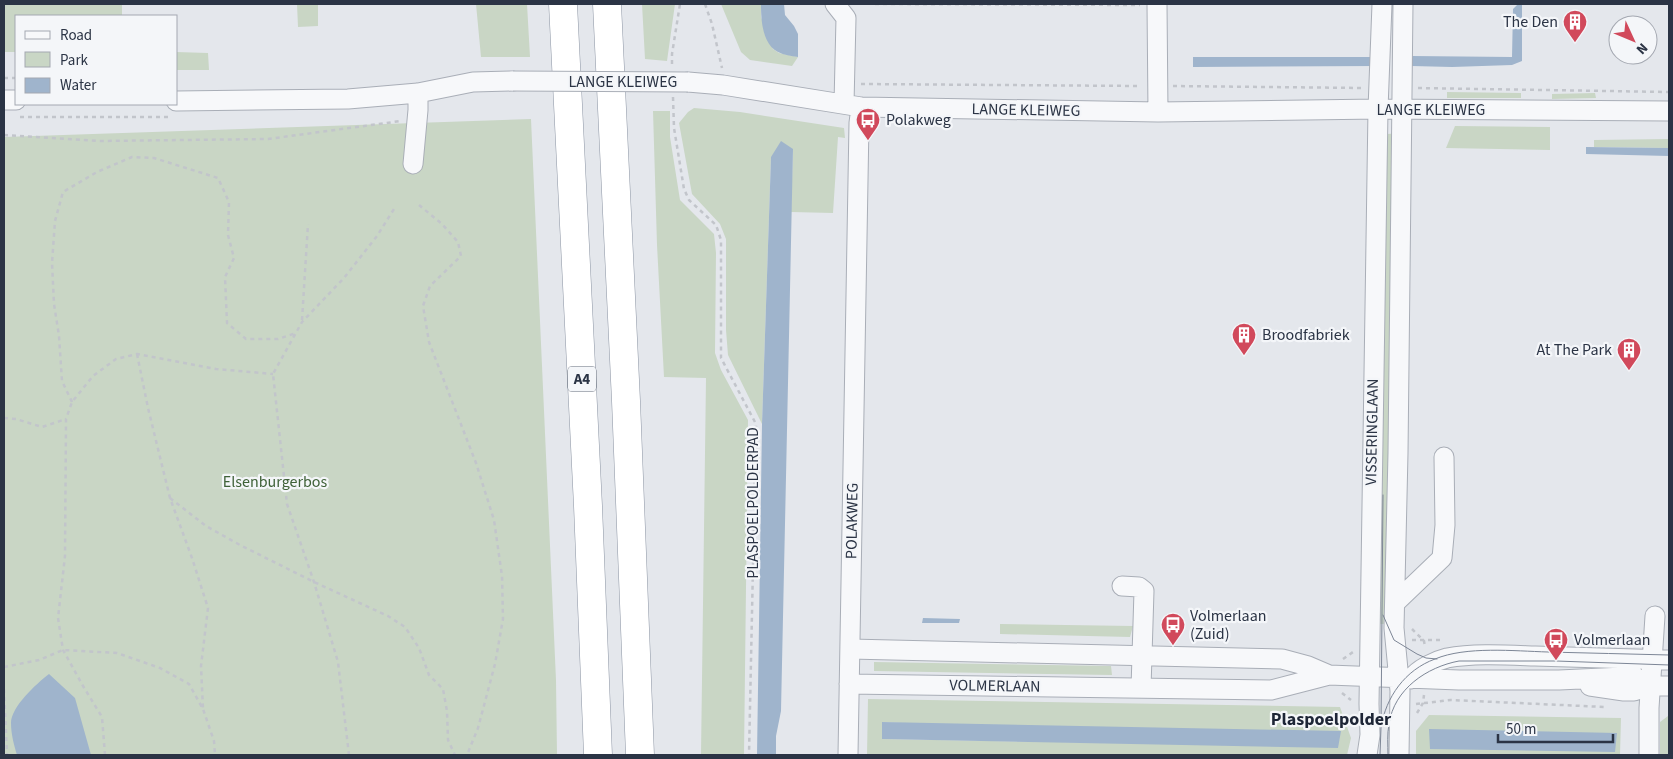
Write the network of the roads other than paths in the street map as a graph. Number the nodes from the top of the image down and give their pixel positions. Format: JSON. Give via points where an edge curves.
{"nodes":[{"id":1,"x":563,"y":4,"type":"edge"},
{"id":2,"x":607,"y":4,"type":"edge"},
{"id":3,"x":835,"y":4,"type":"edge"},
{"id":4,"x":1157,"y":4,"type":"edge"},
{"id":5,"x":1382,"y":4,"type":"edge"},
{"id":6,"x":1402,"y":4,"type":"edge"},
{"id":7,"x":418,"y":93,"type":"junction"},
{"id":8,"x":178,"y":101,"type":"edge"},
{"id":9,"x":852,"y":106,"type":"junction"},
{"id":10,"x":1378,"y":109,"type":"junction"},
{"id":11,"x":1401,"y":110,"type":"junction"},
{"id":12,"x":1669,"y":111,"type":"edge"},
{"id":13,"x":1158,"y":112,"type":"junction"},
{"id":14,"x":413,"y":164,"type":"dead end"},
{"id":15,"x":1444,"y":457,"type":"dead end"},
{"id":16,"x":1122,"y":586,"type":"dead end"},
{"id":17,"x":1395,"y":603,"type":"junction"},
{"id":18,"x":1655,"y":616,"type":"dead end"},
{"id":19,"x":850,"y":649,"type":"junction"},
{"id":20,"x":1142,"y":655,"type":"junction"},
{"id":21,"x":1661,"y":659,"type":"edge"},
{"id":22,"x":1329,"y":676,"type":"junction"},
{"id":23,"x":1370,"y":678,"type":"junction"},
{"id":24,"x":1405,"y":679,"type":"junction"},
{"id":25,"x":849,"y":684,"type":"junction"},
{"id":26,"x":1650,"y":686,"type":"junction"},
{"id":27,"x":1669,"y":686,"type":"edge"},
{"id":28,"x":1141,"y":688,"type":"junction"},
{"id":29,"x":598,"y":755,"type":"edge"},
{"id":30,"x":640,"y":755,"type":"edge"},
{"id":31,"x":848,"y":755,"type":"edge"},
{"id":32,"x":1367,"y":755,"type":"edge"},
{"id":33,"x":1399,"y":755,"type":"edge"},
{"id":34,"x":1649,"y":755,"type":"edge"}],
"edges":[{"from":1,"to":29,"type":"highway","number":"A4"},
{"from":2,"to":30,"type":"highway"},
{"from":3,"to":9,"type":"street","name":"POLAKWEG","via":[[846,18],[844,83]]},
{"from":4,"to":13,"type":"street"},
{"from":5,"to":10,"type":"street","name":"VISSERINGLAAN"},
{"from":6,"to":11,"type":"street","name":"VISSERINGLAAN"},
{"from":7,"to":8,"type":"street","name":"LANGE KLEIWEG","via":[[348,99]]},
{"from":7,"to":9,"type":"street","name":"LANGE KLEIWEG","bridge":true,"via":[[473,82],[678,82]]},
{"from":7,"to":14,"type":"street"},
{"from":9,"to":13,"type":"street","name":"LANGE KLEIWEG"},
{"from":9,"to":19,"type":"street","name":"POLAKWEG","via":[[859,123]]},
{"from":10,"to":11,"type":"street","name":"LANGE KLEIWEG"},
{"from":10,"to":13,"type":"street","name":"LANGE KLEIWEG"},
{"from":10,"to":23,"type":"street","name":"VISSERINGLAAN"},
{"from":11,"to":12,"type":"street","name":"LANGE KLEIWEG"},
{"from":11,"to":17,"type":"street","name":"VISSERINGLAAN"},
{"from":15,"to":17,"type":"street","via":[[1442,558]]},
{"from":16,"to":20,"type":"street","via":[[1139,587],[1144,591]]},
{"from":17,"to":24,"type":"street","name":"VISSERINGLAAN","via":[[1394,640]]},
{"from":18,"to":21,"type":"street"},
{"from":19,"to":20,"type":"street","name":"VOLMERLAAN"},
{"from":19,"to":25,"type":"street","name":"POLAKWEG"},
{"from":20,"to":22,"type":"street","name":"VOLMERLAAN","via":[[1282,658]]},
{"from":20,"to":28,"type":"street"},
{"from":21,"to":24,"type":"street","via":[[1459,656],[1432,664]]},
{"from":21,"to":26,"type":"street"},
{"from":22,"to":23,"type":"street","name":"VOLMERLAAN"},
{"from":22,"to":28,"type":"street","name":"VOLMERLAAN","via":[[1271,690]]},
{"from":23,"to":24,"type":"street","name":"VOLMERLAAN"},
{"from":23,"to":32,"type":"street","name":"VISSERINGLAAN"},
{"from":24,"to":26,"type":"street","name":"VOLMERLAAN","via":[[1559,680],[1624,691]]},
{"from":24,"to":33,"type":"street","name":"VISSERINGLAAN","via":[[1400,704]]},
{"from":25,"to":28,"type":"street","name":"VOLMERLAAN"},
{"from":25,"to":31,"type":"street","name":"POLAKWEG"},
{"from":26,"to":27,"type":"street","name":"VOLMERLAAN"},
{"from":26,"to":34,"type":"street"}]}
